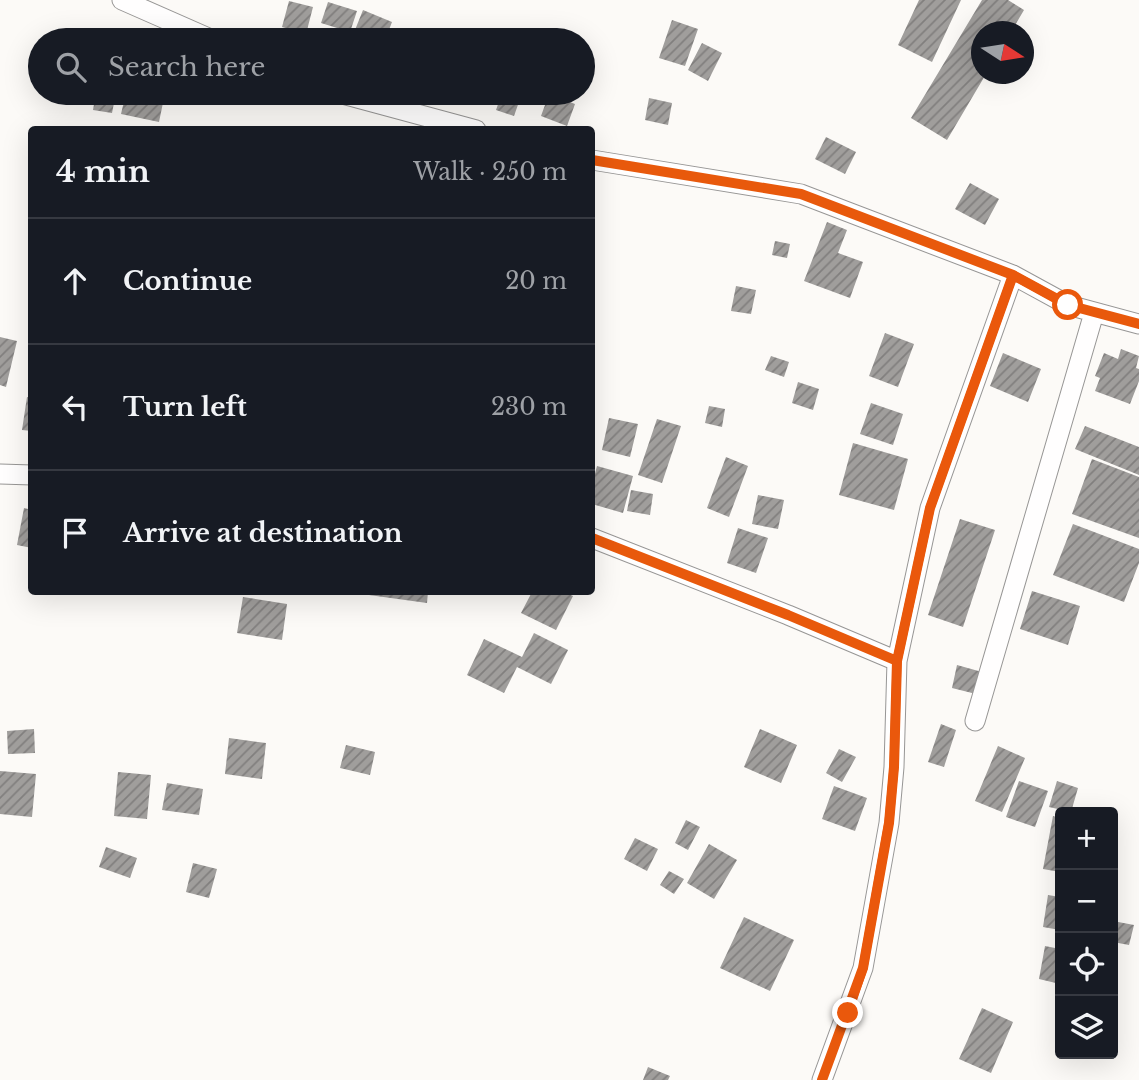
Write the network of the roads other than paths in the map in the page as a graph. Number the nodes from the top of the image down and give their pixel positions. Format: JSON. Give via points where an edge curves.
{"nodes":[{"id":1,"x":122,"y":0,"type":"edge"},
{"id":2,"x":186,"y":28,"type":"edge"},
{"id":3,"x":383,"y":105,"type":"edge"},
{"id":4,"x":461,"y":126,"type":"edge"},
{"id":5,"x":595,"y":160,"type":"edge"},
{"id":6,"x":1013,"y":275,"type":"junction"},
{"id":7,"x":1094,"y":313,"type":"junction"},
{"id":8,"x":1139,"y":324,"type":"edge"},
{"id":9,"x":0,"y":474,"type":"edge"},
{"id":10,"x":28,"y":475,"type":"edge"},
{"id":11,"x":595,"y":539,"type":"edge"},
{"id":12,"x":897,"y":661,"type":"junction"},
{"id":13,"x":975,"y":722,"type":"dead end"},
{"id":14,"x":822,"y":1080,"type":"edge"}],
"edges":[{"from":1,"to":2,"type":"street"},
{"from":3,"to":4,"type":"street"},
{"from":5,"to":6,"type":"street","via":[[801,194]]},
{"from":6,"to":7,"type":"street","via":[[1068,305]]},
{"from":6,"to":12,"type":"street","via":[[930,508]]},
{"from":7,"to":8,"type":"street"},
{"from":7,"to":13,"type":"street"},
{"from":9,"to":10,"type":"street"},
{"from":11,"to":12,"type":"street"},
{"from":12,"to":14,"type":"street","via":[[889,822],[863,968]]}]}
